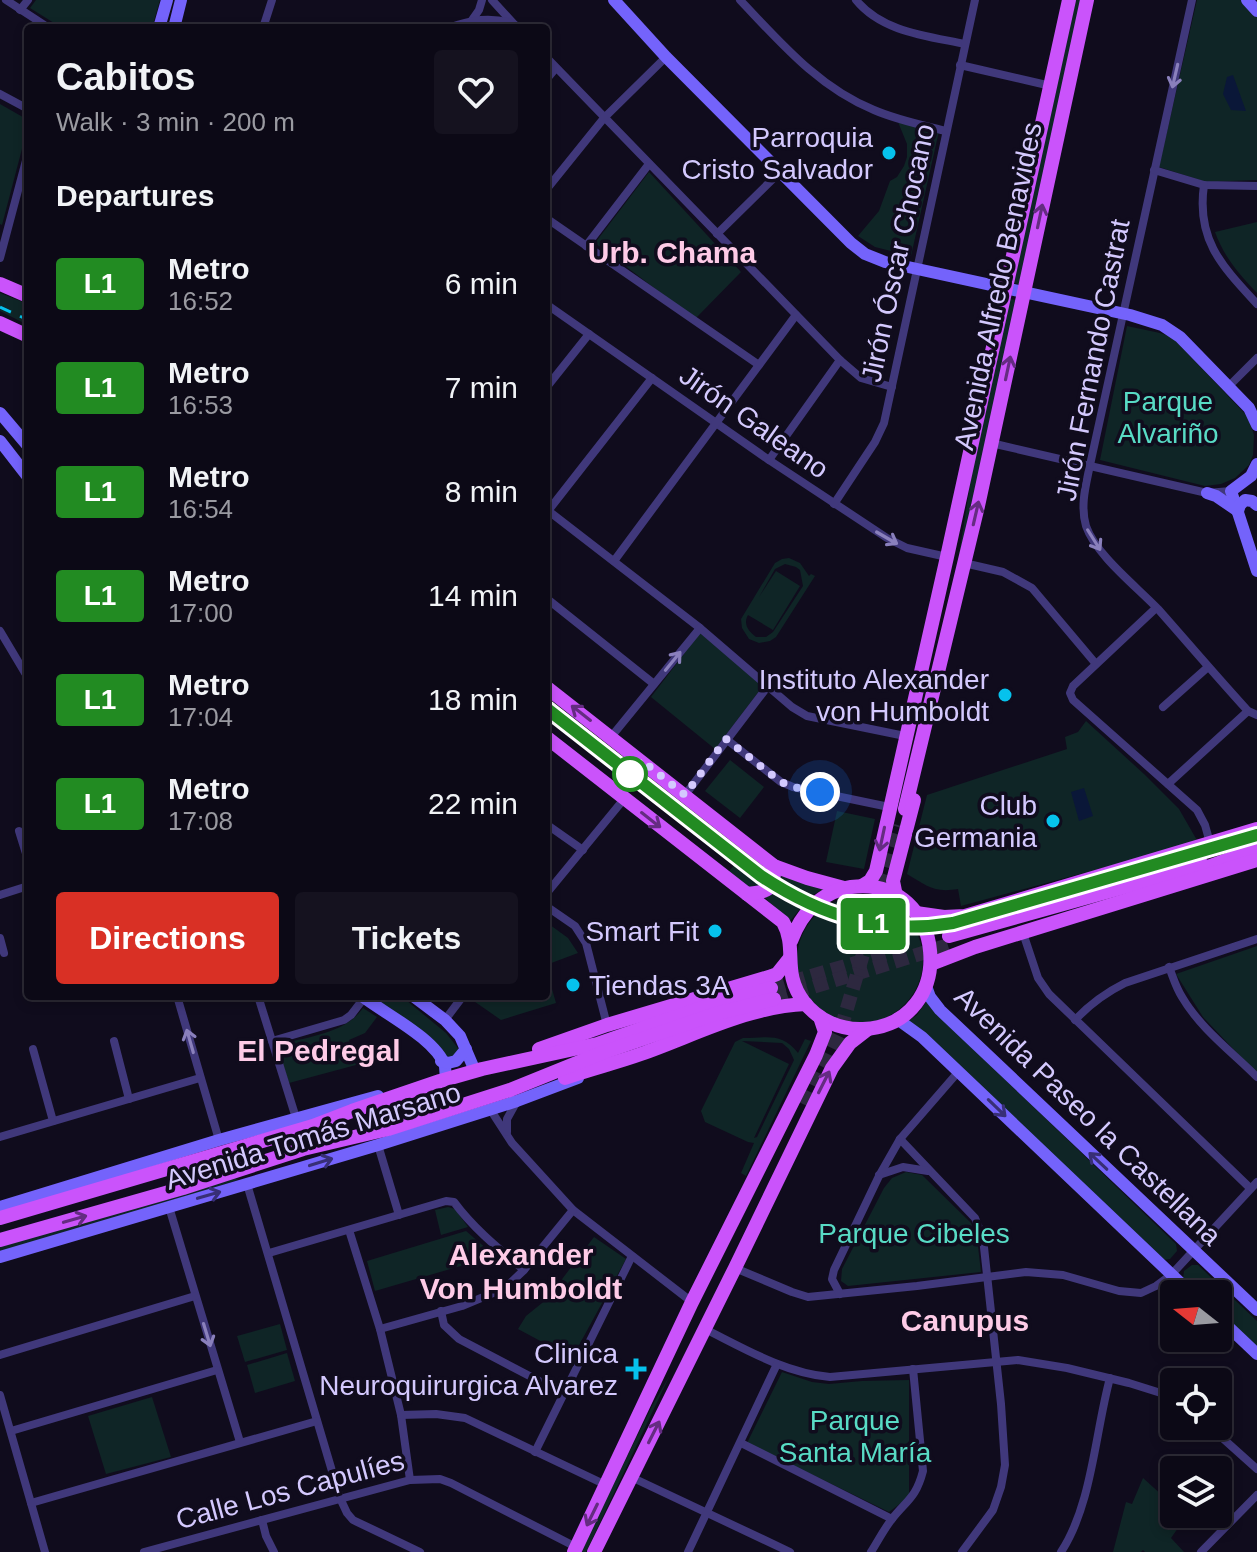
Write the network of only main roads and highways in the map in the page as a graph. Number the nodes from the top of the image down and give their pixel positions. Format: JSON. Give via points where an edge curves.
{"nodes":[{"id":1,"x":1069,"y":0,"type":"edge"},
{"id":2,"x":1087,"y":0,"type":"edge"},
{"id":3,"x":1036,"y":152,"type":"junction"},
{"id":4,"x":1053,"y":156,"type":"junction"},
{"id":5,"x":0,"y":284,"type":"edge"},
{"id":6,"x":24,"y":294,"type":"edge"},
{"id":7,"x":0,"y":323,"type":"edge"},
{"id":8,"x":24,"y":334,"type":"edge"},
{"id":9,"x":947,"y":557,"type":"junction"},
{"id":10,"x":959,"y":582,"type":"junction"},
{"id":11,"x":550,"y":690,"type":"edge"},
{"id":12,"x":550,"y":740,"type":"edge"},
{"id":13,"x":897,"y":808,"type":"junction"},
{"id":14,"x":1257,"y":829,"type":"edge"},
{"id":15,"x":1257,"y":849,"type":"edge"},
{"id":16,"x":1257,"y":860,"type":"edge"},
{"id":17,"x":774,"y":866,"type":"junction"},
{"id":18,"x":1219,"y":867,"type":"junction"},
{"id":19,"x":862,"y":886,"type":"junction"},
{"id":20,"x":844,"y":888,"type":"junction"},
{"id":21,"x":747,"y":894,"type":"junction"},
{"id":22,"x":896,"y":896,"type":"junction"},
{"id":23,"x":916,"y":913,"type":"junction"},
{"id":24,"x":791,"y":941,"type":"junction"},
{"id":25,"x":789,"y":959,"type":"junction"},
{"id":26,"x":931,"y":964,"type":"junction"},
{"id":27,"x":806,"y":1004,"type":"junction"},
{"id":28,"x":820,"y":1017,"type":"junction"},
{"id":29,"x":868,"y":1029,"type":"junction"},
{"id":30,"x":479,"y":1070,"type":"junction"},
{"id":31,"x":514,"y":1096,"type":"junction"},
{"id":32,"x":77,"y":1196,"type":"junction"},
{"id":33,"x":35,"y":1197,"type":"road end"},
{"id":34,"x":0,"y":1218,"type":"edge"},
{"id":35,"x":0,"y":1240,"type":"edge"},
{"id":36,"x":707,"y":1326,"type":"junction"},
{"id":37,"x":674,"y":1343,"type":"junction"},
{"id":38,"x":575,"y":1549,"type":"edge"},
{"id":39,"x":594,"y":1552,"type":"edge"}],
"edges":[{"from":1,"to":3,"type":"main road","name":"Avenida Alfredo Benavides"},
{"from":2,"to":4,"type":"main road","name":"Avenida Alfredo Benavides"},
{"from":3,"to":4,"type":"main road"},
{"from":3,"to":9,"type":"main road","name":"Avenida Alfredo Benavides"},
{"from":10,"to":4,"type":"main road","name":"Avenida Alfredo Benavides","one_way":true},
{"from":5,"to":6,"type":"main road"},
{"from":7,"to":8,"type":"main road"},
{"from":9,"to":13,"type":"main road","name":"Avenida Alfredo Benavides","via":[[905,736]]},
{"from":9,"to":13,"type":"main road","name":"Avenida Alfredo Benavides","via":[[949,579]]},
{"from":10,"to":13,"type":"main road","name":"Avenida Alfredo Benavides"},
{"from":10,"to":22,"type":"main road","name":"Avenida Alfredo Benavides","via":[[963,603],[893,881]]},
{"from":17,"to":11,"type":"main road","one_way":true},
{"from":12,"to":21,"type":"main road","one_way":true},
{"from":13,"to":19,"type":"main road","name":"Avenida Alfredo Benavides","one_way":true,"via":[[876,871]]},
{"from":14,"to":23,"type":"main road","via":[[965,916]]},
{"from":15,"to":18,"type":"main road"},
{"from":16,"to":18,"type":"main road"},
{"from":17,"to":20,"type":"main road"},
{"from":17,"to":21,"type":"main road","via":[[771,887]]},
{"from":18,"to":18,"type":"main road","via":[[1195,866],[951,940],[1196,871]]},
{"from":18,"to":26,"type":"main road"},
{"from":19,"to":20,"type":"main road"},
{"from":19,"to":22,"type":"main road"},
{"from":20,"to":24,"type":"main road","via":[[816,902]]},
{"from":21,"to":24,"type":"main road","via":[[783,922]]},
{"from":22,"to":23,"type":"main road"},
{"from":23,"to":26,"type":"main road","via":[[931,946]]},
{"from":24,"to":25,"type":"main road"},
{"from":25,"to":27,"type":"main road"},
{"from":25,"to":30,"type":"main road","name":"Avenida Tomás Marsano","via":[[772,976]]},
{"from":26,"to":29,"type":"main road","via":[[926,986],[909,1010]]},
{"from":27,"to":28,"type":"main road"},
{"from":27,"to":31,"type":"main road","name":"Avenida Tomás Marsano","via":[[745,1015]]},
{"from":28,"to":29,"type":"main road","via":[[843,1027]]},
{"from":28,"to":37,"type":"main road","via":[[825,1032],[816,1055]]},
{"from":36,"to":29,"type":"main road","one_way":true,"via":[[832,1068]]},
{"from":30,"to":31,"type":"main road","name":"Avenida Tomás Marsano","via":[[597,1044],[710,1005],[772,994],[645,1038]]},
{"from":30,"to":32,"type":"main road","name":"Avenida Tomás Marsano"},
{"from":35,"to":31,"type":"main road","name":"Avenida Tomás Marsano","one_way":true,"via":[[303,1149]]},
{"from":32,"to":33,"type":"main road"},
{"from":32,"to":34,"type":"main road","name":"Avenida Tomás Marsano"},
{"from":36,"to":37,"type":"main road","via":[[712,1299],[801,1104],[694,1319]]},
{"from":39,"to":36,"type":"main road","one_way":true},
{"from":37,"to":38,"type":"main road","one_way":true}]}
